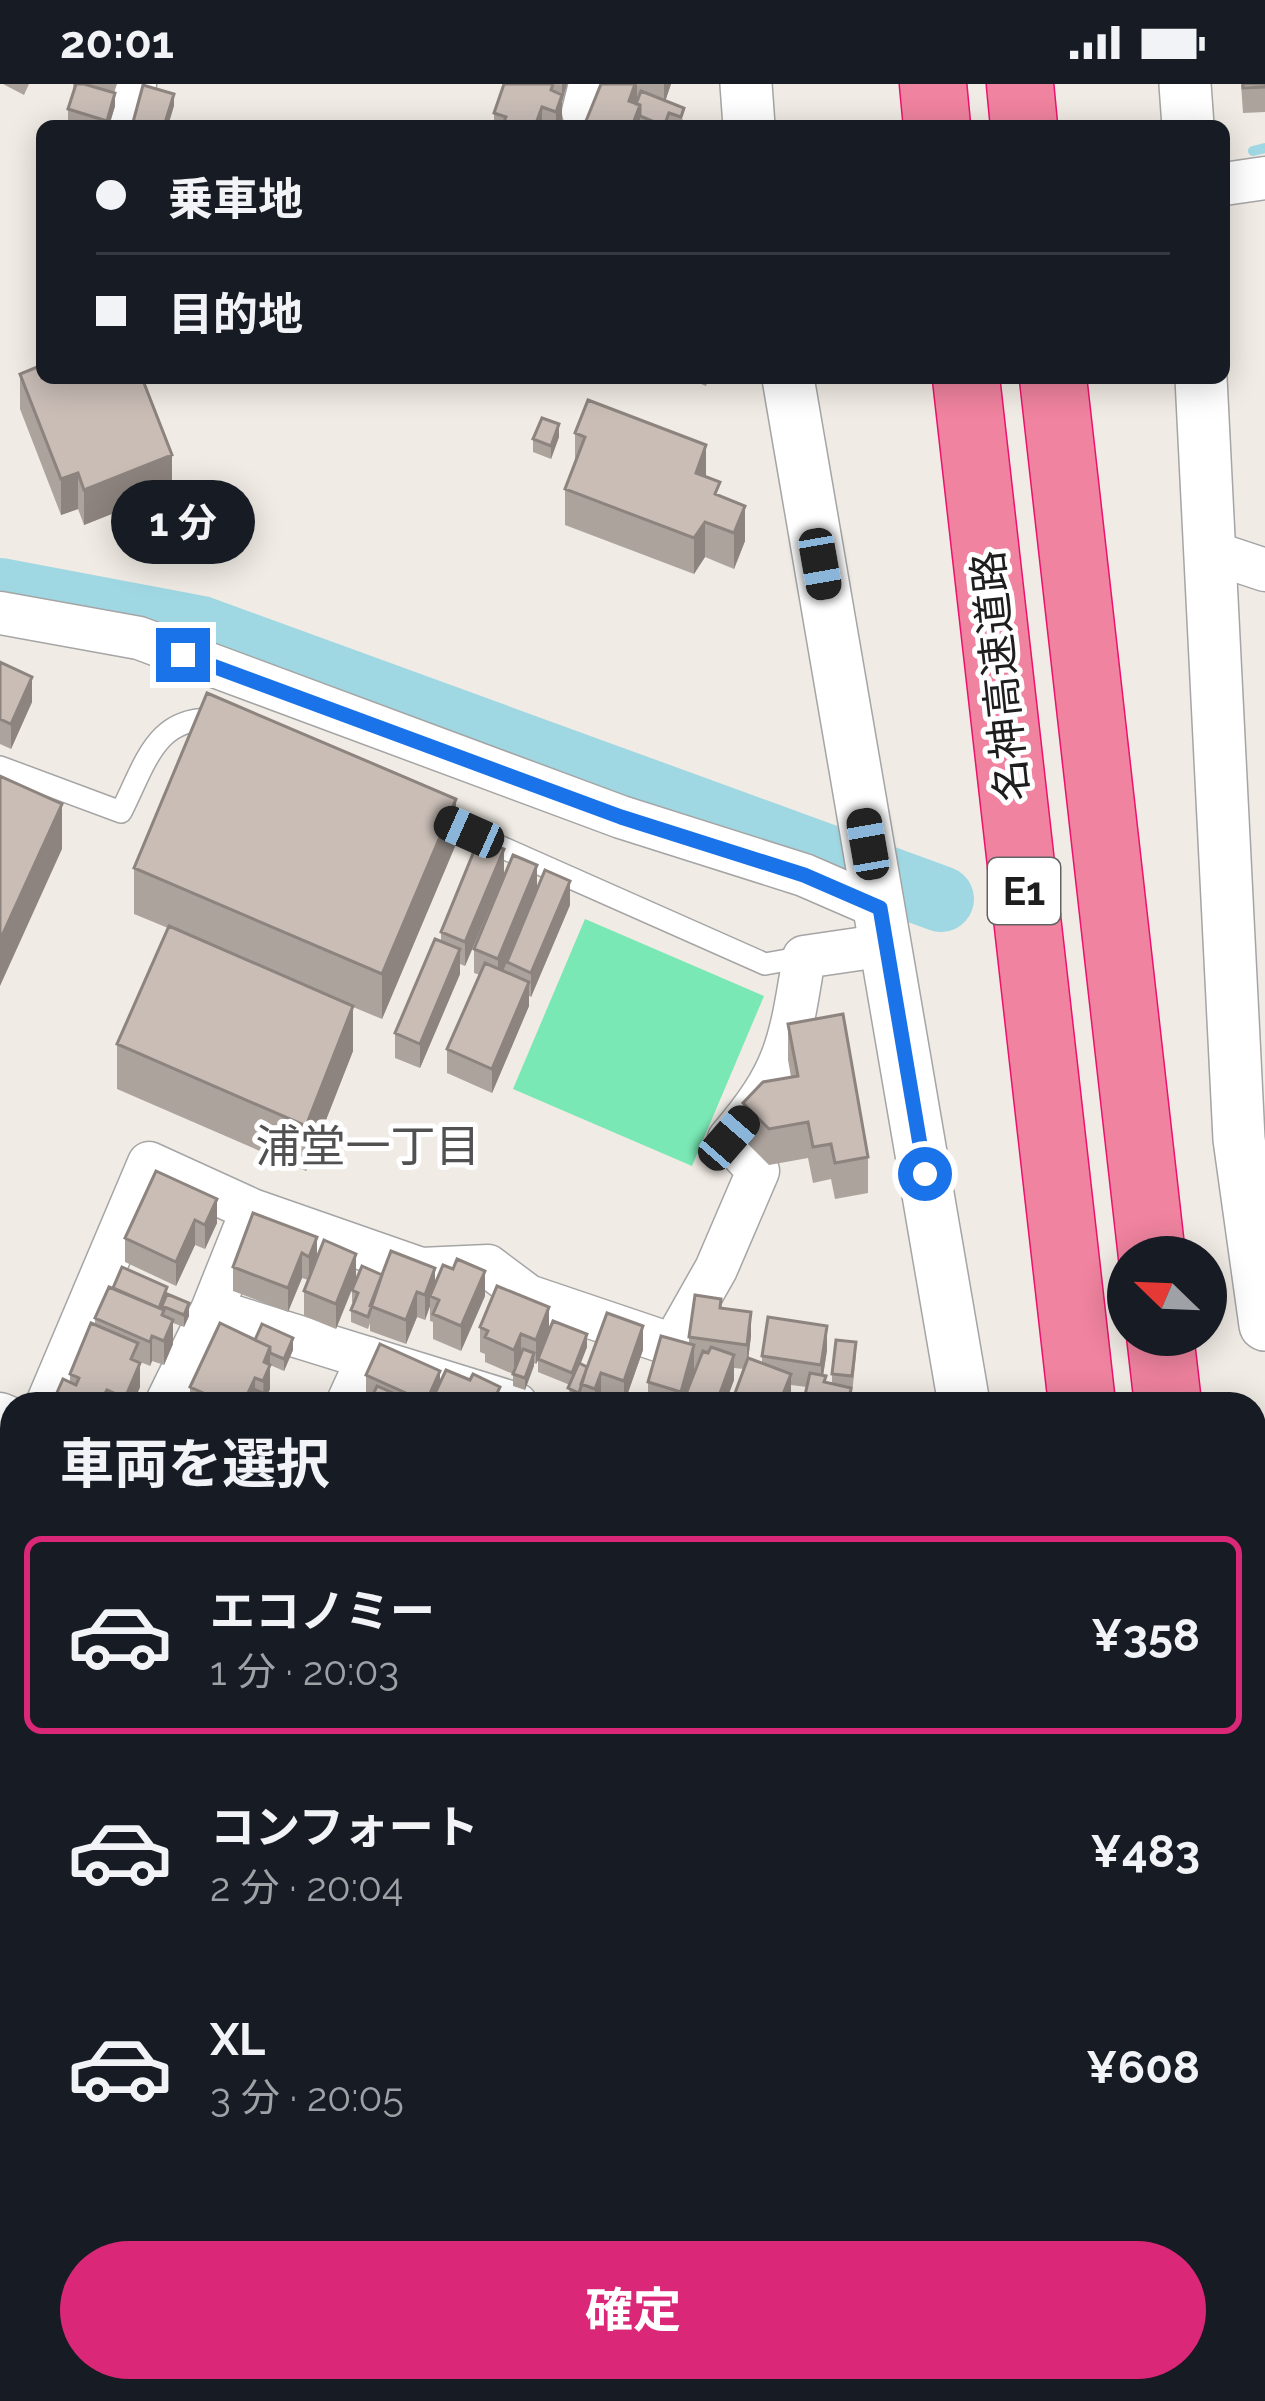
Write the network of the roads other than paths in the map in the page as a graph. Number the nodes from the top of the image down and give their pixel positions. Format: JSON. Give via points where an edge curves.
{"nodes":[{"id":1,"x":135,"y":84,"type":"edge"},
{"id":2,"x":746,"y":84,"type":"edge"},
{"id":3,"x":933,"y":84,"type":"edge"},
{"id":4,"x":1019,"y":84,"type":"edge"},
{"id":5,"x":1186,"y":84,"type":"edge"},
{"id":6,"x":127,"y":120,"type":"edge"},
{"id":7,"x":749,"y":120,"type":"edge"},
{"id":8,"x":936,"y":120,"type":"edge"},
{"id":9,"x":1023,"y":120,"type":"edge"},
{"id":10,"x":1188,"y":120,"type":"edge"},
{"id":11,"x":1265,"y":178,"type":"edge"},
{"id":12,"x":1230,"y":183,"type":"edge"},
{"id":13,"x":789,"y":384,"type":"edge"},
{"id":14,"x":967,"y":384,"type":"edge"},
{"id":15,"x":1054,"y":384,"type":"edge"},
{"id":16,"x":1201,"y":384,"type":"edge"},
{"id":17,"x":1208,"y":551,"type":"junction"},
{"id":18,"x":1265,"y":570,"type":"edge"},
{"id":19,"x":0,"y":613,"type":"edge"},
{"id":20,"x":240,"y":729,"type":"edge"},
{"id":21,"x":0,"y":767,"type":"edge"},
{"id":22,"x":406,"y":804,"type":"edge"},
{"id":23,"x":882,"y":919,"type":"junction"},
{"id":24,"x":805,"y":957,"type":"junction"},
{"id":25,"x":1252,"y":1146,"type":"edge"},
{"id":26,"x":252,"y":1210,"type":"junction"},
{"id":27,"x":1150,"y":1236,"type":"edge"},
{"id":28,"x":212,"y":1310,"type":"junction"},
{"id":29,"x":1265,"y":1325,"type":"edge"},
{"id":30,"x":1162,"y":1356,"type":"edge"},
{"id":31,"x":368,"y":1358,"type":"junction"},
{"id":32,"x":52,"y":1392,"type":"edge"},
{"id":33,"x":172,"y":1392,"type":"edge"},
{"id":34,"x":352,"y":1392,"type":"edge"},
{"id":35,"x":477,"y":1392,"type":"edge"},
{"id":36,"x":962,"y":1392,"type":"edge"},
{"id":37,"x":1081,"y":1392,"type":"edge"},
{"id":38,"x":1167,"y":1392,"type":"edge"}],
"edges":[{"from":1,"to":6,"type":"street"},
{"from":2,"to":7,"type":"street"},
{"from":3,"to":8,"type":"highway"},
{"from":4,"to":9,"type":"highway"},
{"from":5,"to":10,"type":"street"},
{"from":11,"to":12,"type":"street"},
{"from":13,"to":23,"type":"street"},
{"from":14,"to":37,"type":"highway","name":"名神高速道路","number":"E1"},
{"from":15,"to":27,"type":"highway","name":"名神高速道路","number":"E1"},
{"from":16,"to":17,"type":"street"},
{"from":17,"to":18,"type":"street"},
{"from":17,"to":25,"type":"street"},
{"from":19,"to":23,"type":"street","via":[[139,638],[621,817],[804,875]]},
{"from":20,"to":21,"type":"lane","via":[[192,718],[164,732],[121,812]]},
{"from":22,"to":24,"type":"lane","via":[[765,964]]},
{"from":23,"to":24,"type":"street"},
{"from":23,"to":36,"type":"street"},
{"from":24,"to":26,"type":"street","via":[[789,1046],[764,1097],[729,1138],[758,1172],[673,1345],[528,1296],[488,1266],[421,1269]]},
{"from":25,"to":29,"type":"street"},
{"from":26,"to":28,"type":"street"},
{"from":26,"to":32,"type":"street","via":[[149,1163]]},
{"from":28,"to":31,"type":"street"},
{"from":28,"to":33,"type":"street"},
{"from":30,"to":38,"type":"highway"},
{"from":31,"to":34,"type":"street"},
{"from":31,"to":35,"type":"street"}]}
